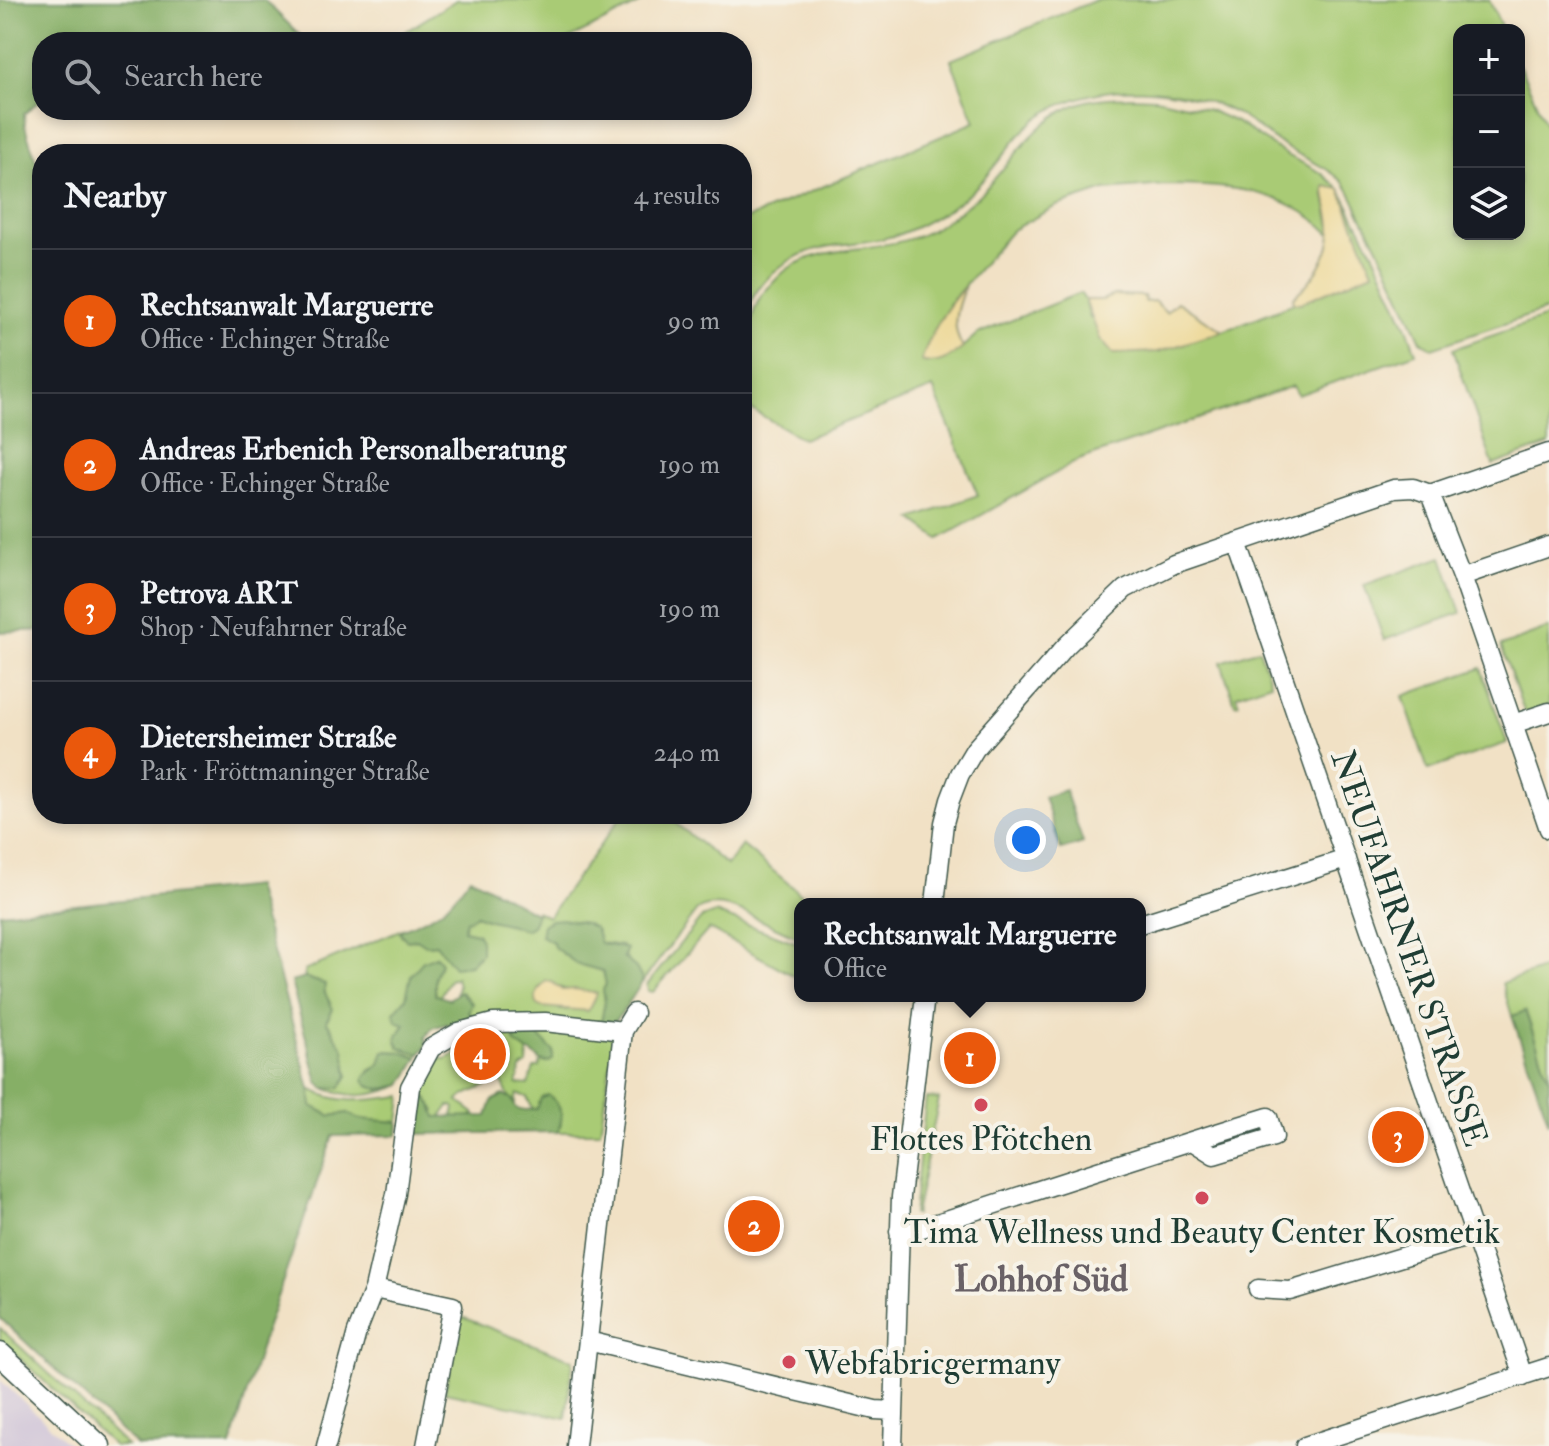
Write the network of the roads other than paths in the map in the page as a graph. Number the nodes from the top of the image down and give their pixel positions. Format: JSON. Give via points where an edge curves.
{"nodes":[{"id":1,"x":1549,"y":453,"type":"edge"},
{"id":2,"x":1430,"y":494,"type":"junction"},
{"id":3,"x":1237,"y":542,"type":"junction"},
{"id":4,"x":1549,"y":546,"type":"edge"},
{"id":5,"x":1462,"y":576,"type":"junction"},
{"id":6,"x":1549,"y":712,"type":"edge"},
{"id":7,"x":1513,"y":724,"type":"junction"},
{"id":8,"x":1549,"y":829,"type":"edge"},
{"id":9,"x":1346,"y":859,"type":"junction"},
{"id":10,"x":936,"y":898,"type":"edge"},
{"id":11,"x":1146,"y":922,"type":"edge"},
{"id":12,"x":924,"y":1002,"type":"edge"},
{"id":13,"x":634,"y":1013,"type":"dead end"},
{"id":14,"x":623,"y":1031,"type":"junction"},
{"id":15,"x":1192,"y":1141,"type":"dead end"},
{"id":16,"x":899,"y":1231,"type":"junction"},
{"id":17,"x":1474,"y":1235,"type":"junction"},
{"id":18,"x":374,"y":1289,"type":"junction"},
{"id":19,"x":1258,"y":1289,"type":"dead end"},
{"id":20,"x":588,"y":1341,"type":"junction"},
{"id":21,"x":0,"y":1354,"type":"edge"},
{"id":22,"x":1549,"y":1367,"type":"edge"},
{"id":23,"x":1523,"y":1376,"type":"junction"},
{"id":24,"x":893,"y":1411,"type":"junction"},
{"id":25,"x":99,"y":1446,"type":"edge"},
{"id":26,"x":326,"y":1446,"type":"edge"},
{"id":27,"x":426,"y":1446,"type":"edge"},
{"id":28,"x":576,"y":1446,"type":"edge"},
{"id":29,"x":893,"y":1446,"type":"edge"},
{"id":30,"x":1305,"y":1446,"type":"edge"}],
"edges":[{"from":1,"to":2,"type":"street"},
{"from":2,"to":3,"type":"street","via":[[1394,489]]},
{"from":2,"to":5,"type":"street"},
{"from":3,"to":9,"type":"street","name":"NEUFAHRNER STRASSE"},
{"from":3,"to":10,"type":"street","via":[[1174,564],[1125,589],[1066,646],[975,749],[950,800]]},
{"from":4,"to":5,"type":"street"},
{"from":5,"to":7,"type":"street"},
{"from":6,"to":7,"type":"street"},
{"from":7,"to":8,"type":"street"},
{"from":9,"to":11,"type":"street"},
{"from":9,"to":17,"type":"street","name":"NEUFAHRNER STRASSE"},
{"from":12,"to":16,"type":"street"},
{"from":13,"to":14,"type":"street"},
{"from":14,"to":18,"type":"street","via":[[545,1022],[493,1023],[459,1032],[431,1048],[410,1087],[396,1194]]},
{"from":14,"to":20,"type":"street"},
{"from":15,"to":16,"type":"street","via":[[910,1232]]},
{"from":16,"to":24,"type":"street"},
{"from":17,"to":19,"type":"street","via":[[1290,1291]]},
{"from":17,"to":23,"type":"street","name":"NEUFAHRNER STRASSE"},
{"from":18,"to":26,"type":"street"},
{"from":18,"to":27,"type":"street","via":[[453,1306]]},
{"from":20,"to":24,"type":"street"},
{"from":20,"to":28,"type":"street"},
{"from":21,"to":25,"type":"main road"},
{"from":22,"to":23,"type":"street"},
{"from":23,"to":30,"type":"street"},
{"from":24,"to":29,"type":"street"}]}
